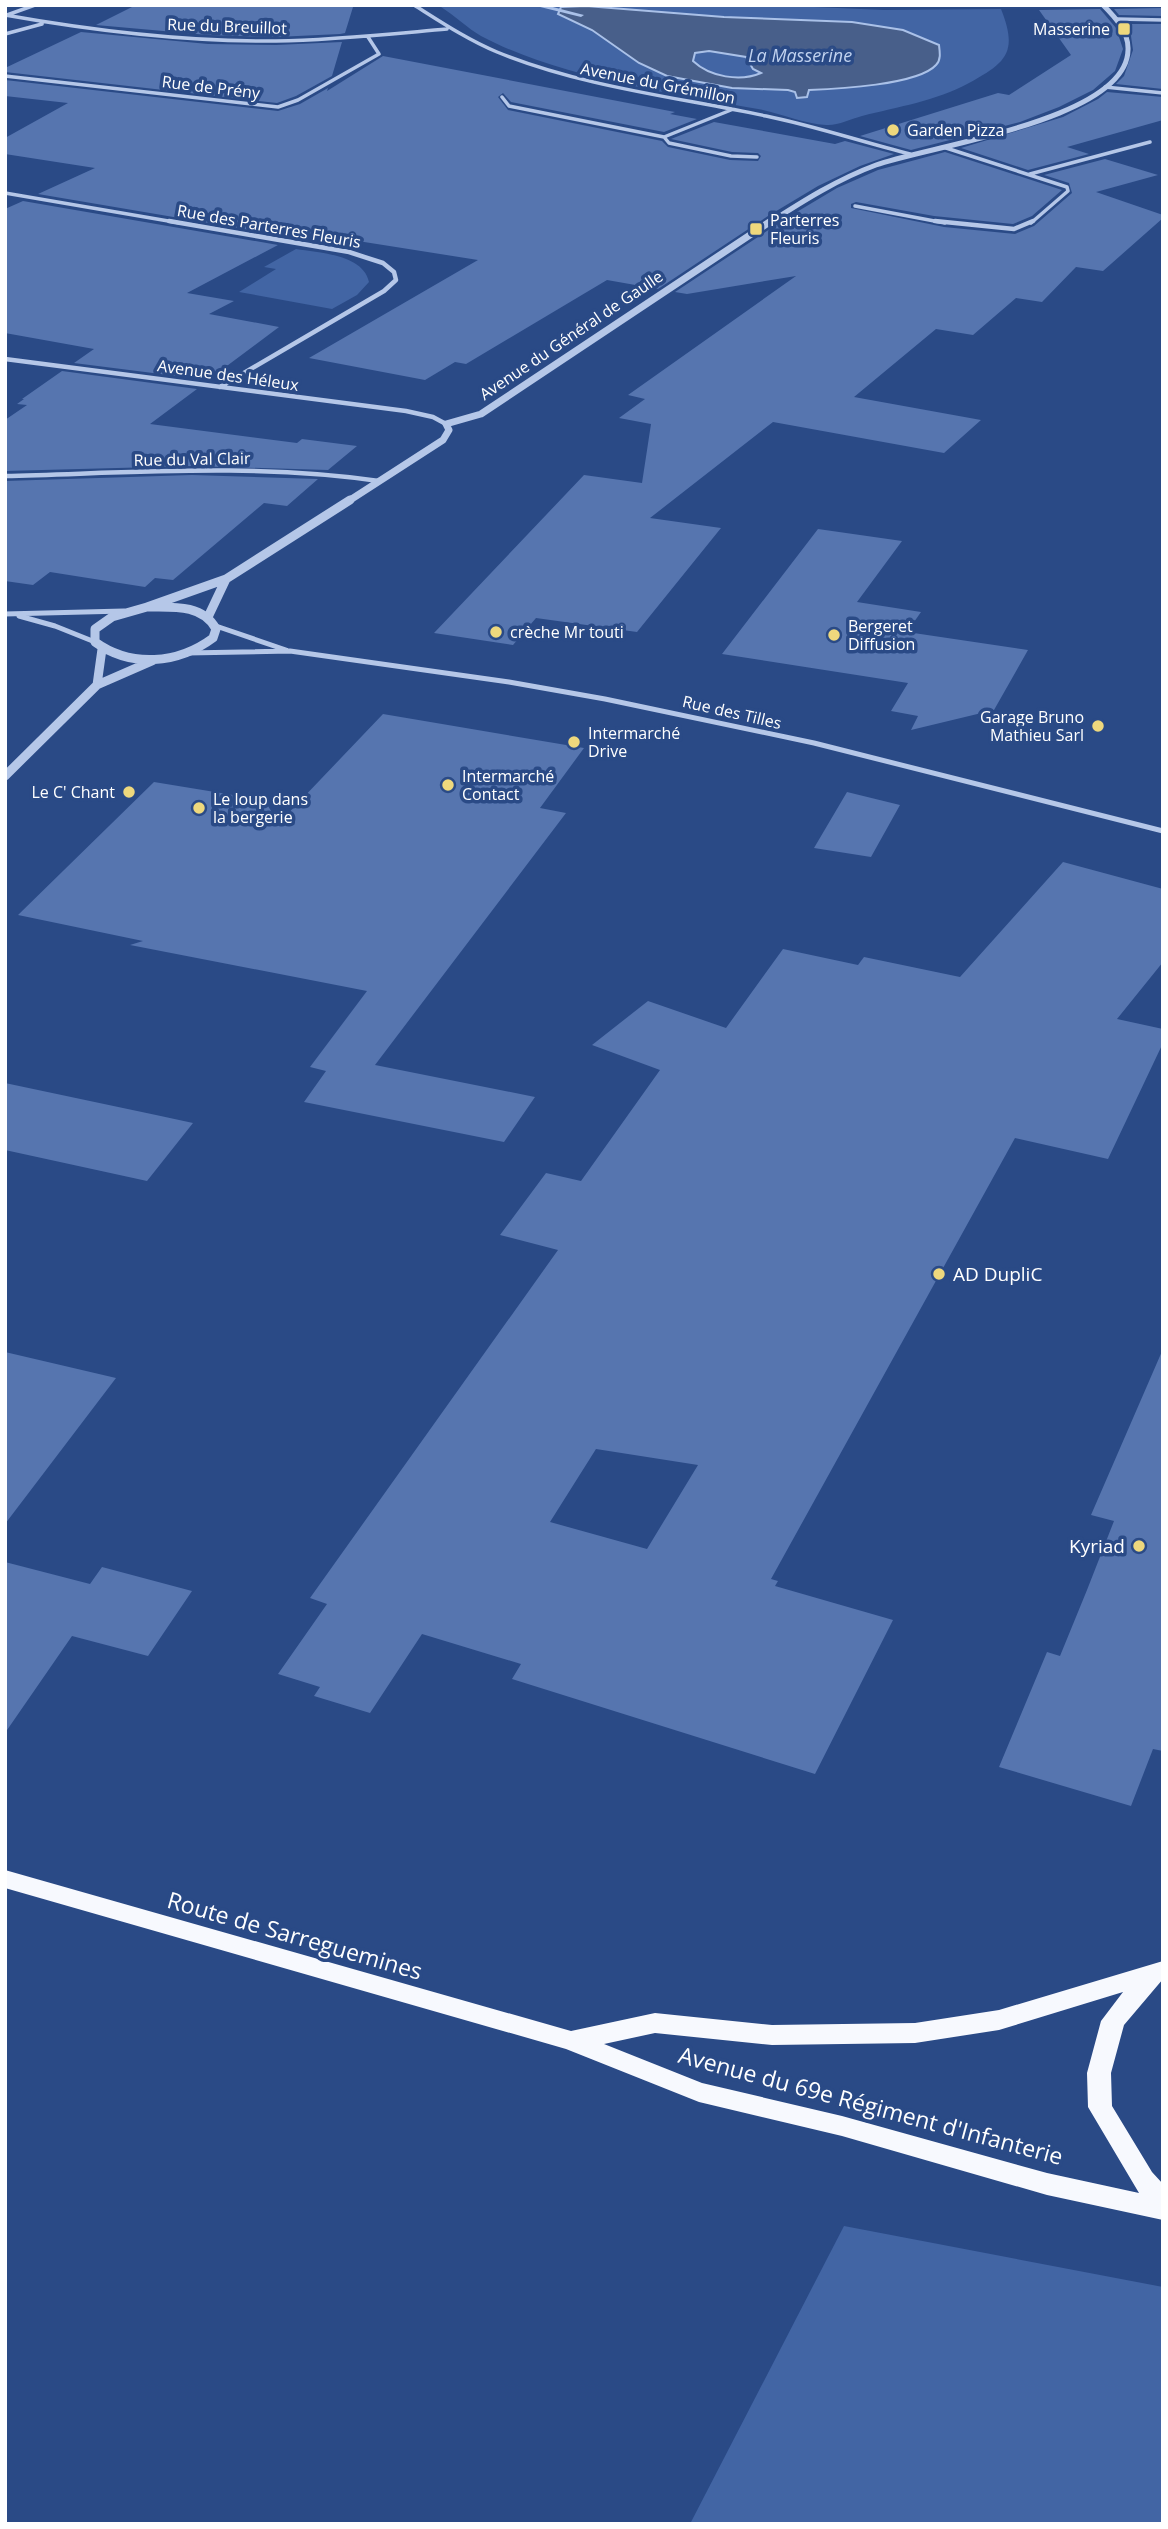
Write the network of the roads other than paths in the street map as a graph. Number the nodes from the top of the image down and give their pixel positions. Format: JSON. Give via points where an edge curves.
{"nodes":[{"id":1,"x":36,"y":5,"type":"edge"},
{"id":2,"x":414,"y":5,"type":"edge"},
{"id":3,"x":1102,"y":5,"type":"edge"},
{"id":4,"x":6,"y":15,"type":"edge"},
{"id":5,"x":1117,"y":19,"type":"junction"},
{"id":6,"x":1163,"y":20,"type":"edge"},
{"id":7,"x":46,"y":22,"type":"junction"},
{"id":8,"x":448,"y":29,"type":"junction"},
{"id":9,"x":5,"y":34,"type":"edge"},
{"id":10,"x":368,"y":37,"type":"junction"},
{"id":11,"x":5,"y":76,"type":"edge"},
{"id":12,"x":1105,"y":87,"type":"junction"},
{"id":13,"x":1163,"y":93,"type":"edge"},
{"id":14,"x":502,"y":97,"type":"dead end"},
{"id":15,"x":731,"y":109,"type":"junction"},
{"id":16,"x":664,"y":136,"type":"junction"},
{"id":17,"x":1150,"y":142,"type":"dead end"},
{"id":18,"x":943,"y":147,"type":"junction"},
{"id":19,"x":910,"y":154,"type":"junction"},
{"id":20,"x":757,"y":158,"type":"dead end"},
{"id":21,"x":1029,"y":174,"type":"junction"},
{"id":22,"x":5,"y":193,"type":"edge"},
{"id":23,"x":855,"y":206,"type":"dead end"},
{"id":24,"x":5,"y":359,"type":"edge"},
{"id":25,"x":220,"y":387,"type":"junction"},
{"id":26,"x":446,"y":424,"type":"junction"},
{"id":27,"x":5,"y":476,"type":"edge"},
{"id":28,"x":379,"y":481,"type":"junction"},
{"id":29,"x":226,"y":579,"type":"junction"},
{"id":30,"x":147,"y":607,"type":"junction"},
{"id":31,"x":125,"y":611,"type":"junction"},
{"id":32,"x":8,"y":614,"type":"edge"},
{"id":33,"x":208,"y":617,"type":"junction"},
{"id":34,"x":216,"y":626,"type":"junction"},
{"id":35,"x":98,"y":645,"type":"junction"},
{"id":36,"x":290,"y":651,"type":"junction"},
{"id":37,"x":186,"y":653,"type":"junction"},
{"id":38,"x":159,"y":658,"type":"junction"},
{"id":39,"x":97,"y":685,"type":"junction"},
{"id":40,"x":5,"y":776,"type":"edge"},
{"id":41,"x":1163,"y":831,"type":"edge"},
{"id":42,"x":5,"y":1879,"type":"edge"},
{"id":43,"x":1157,"y":1972,"type":"edge"},
{"id":44,"x":571,"y":2041,"type":"junction"},
{"id":45,"x":1163,"y":2201,"type":"edge"},
{"id":46,"x":1163,"y":2209,"type":"edge"}],
"edges":[{"from":1,"to":4,"type":"street"},
{"from":2,"to":8,"type":"street","name":"Avenue du Grémillon"},
{"from":3,"to":5,"type":"street"},
{"from":4,"to":7,"type":"street","name":"Rue du Breuillot"},
{"from":5,"to":6,"type":"street"},
{"from":5,"to":12,"type":"street","via":[[1129,46],[1127,59]]},
{"from":7,"to":9,"type":"street"},
{"from":7,"to":10,"type":"street","name":"Rue du Breuillot","via":[[240,40]]},
{"from":8,"to":10,"type":"street","name":"Rue du Breuillot"},
{"from":8,"to":15,"type":"street","name":"Avenue du Grémillon","via":[[554,74]]},
{"from":10,"to":11,"type":"street","name":"Rue de Prény","via":[[379,54],[289,106]]},
{"from":12,"to":13,"type":"street"},
{"from":12,"to":18,"type":"street","name":"Avenue du Général de Gaulle","via":[[1035,123]]},
{"from":14,"to":16,"type":"street","via":[[509,106]]},
{"from":15,"to":16,"type":"street"},
{"from":15,"to":19,"type":"street","name":"Avenue du Grémillon"},
{"from":16,"to":20,"type":"street","via":[[669,143]]},
{"from":17,"to":21,"type":"street"},
{"from":18,"to":19,"type":"street","name":"Avenue du Général de Gaulle"},
{"from":18,"to":21,"type":"street"},
{"from":19,"to":26,"type":"street","name":"Avenue du Général de Gaulle","via":[[843,179],[764,224],[481,414]]},
{"from":21,"to":23,"type":"street","via":[[1068,191],[1026,226],[1014,229]]},
{"from":22,"to":25,"type":"street","name":"Rue des Parterres Fleuris","via":[[349,251],[383,263],[394,272],[396,280],[384,291]]},
{"from":24,"to":25,"type":"street","name":"Avenue des Héleux"},
{"from":25,"to":26,"type":"street","name":"Avenue des Héleux","via":[[415,413]]},
{"from":26,"to":28,"type":"street","via":[[449,430],[443,440]]},
{"from":27,"to":28,"type":"street","name":"Rue du Val Clair","via":[[274,470],[323,471]]},
{"from":28,"to":29,"type":"street"},
{"from":29,"to":30,"type":"street"},
{"from":29,"to":33,"type":"street"},
{"from":30,"to":31,"type":"street"},
{"from":30,"to":33,"type":"street","via":[[185,609]]},
{"from":31,"to":32,"type":"street"},
{"from":31,"to":35,"type":"street","via":[[95,629]]},
{"from":32,"to":35,"type":"street","via":[[55,626]]},
{"from":33,"to":34,"type":"street"},
{"from":34,"to":36,"type":"street","name":"Rue des Tilles"},
{"from":34,"to":37,"type":"street","via":[[207,644]]},
{"from":35,"to":38,"type":"street","via":[[128,657]]},
{"from":35,"to":39,"type":"street"},
{"from":36,"to":37,"type":"street","name":"Rue des Tilles"},
{"from":36,"to":41,"type":"street","name":"Rue des Tilles","via":[[509,682],[688,714]]},
{"from":37,"to":38,"type":"street"},
{"from":38,"to":39,"type":"street"},
{"from":39,"to":40,"type":"street"},
{"from":42,"to":44,"type":"main road","name":"Route de Sarreguemines"},
{"from":43,"to":44,"type":"main road","name":"Avenue du 69e Régiment d'Infanterie","via":[[999,2020],[915,2033],[772,2035],[654,2023]]},
{"from":43,"to":45,"type":"main road","name":"Avenue du 69e Régiment d'Infanterie","via":[[1113,2021],[1099,2073],[1100,2107],[1143,2180]]},
{"from":44,"to":46,"type":"main road","name":"Avenue du 69e Régiment d'Infanterie","via":[[699,2092],[842,2126],[1047,2184]]}]}
